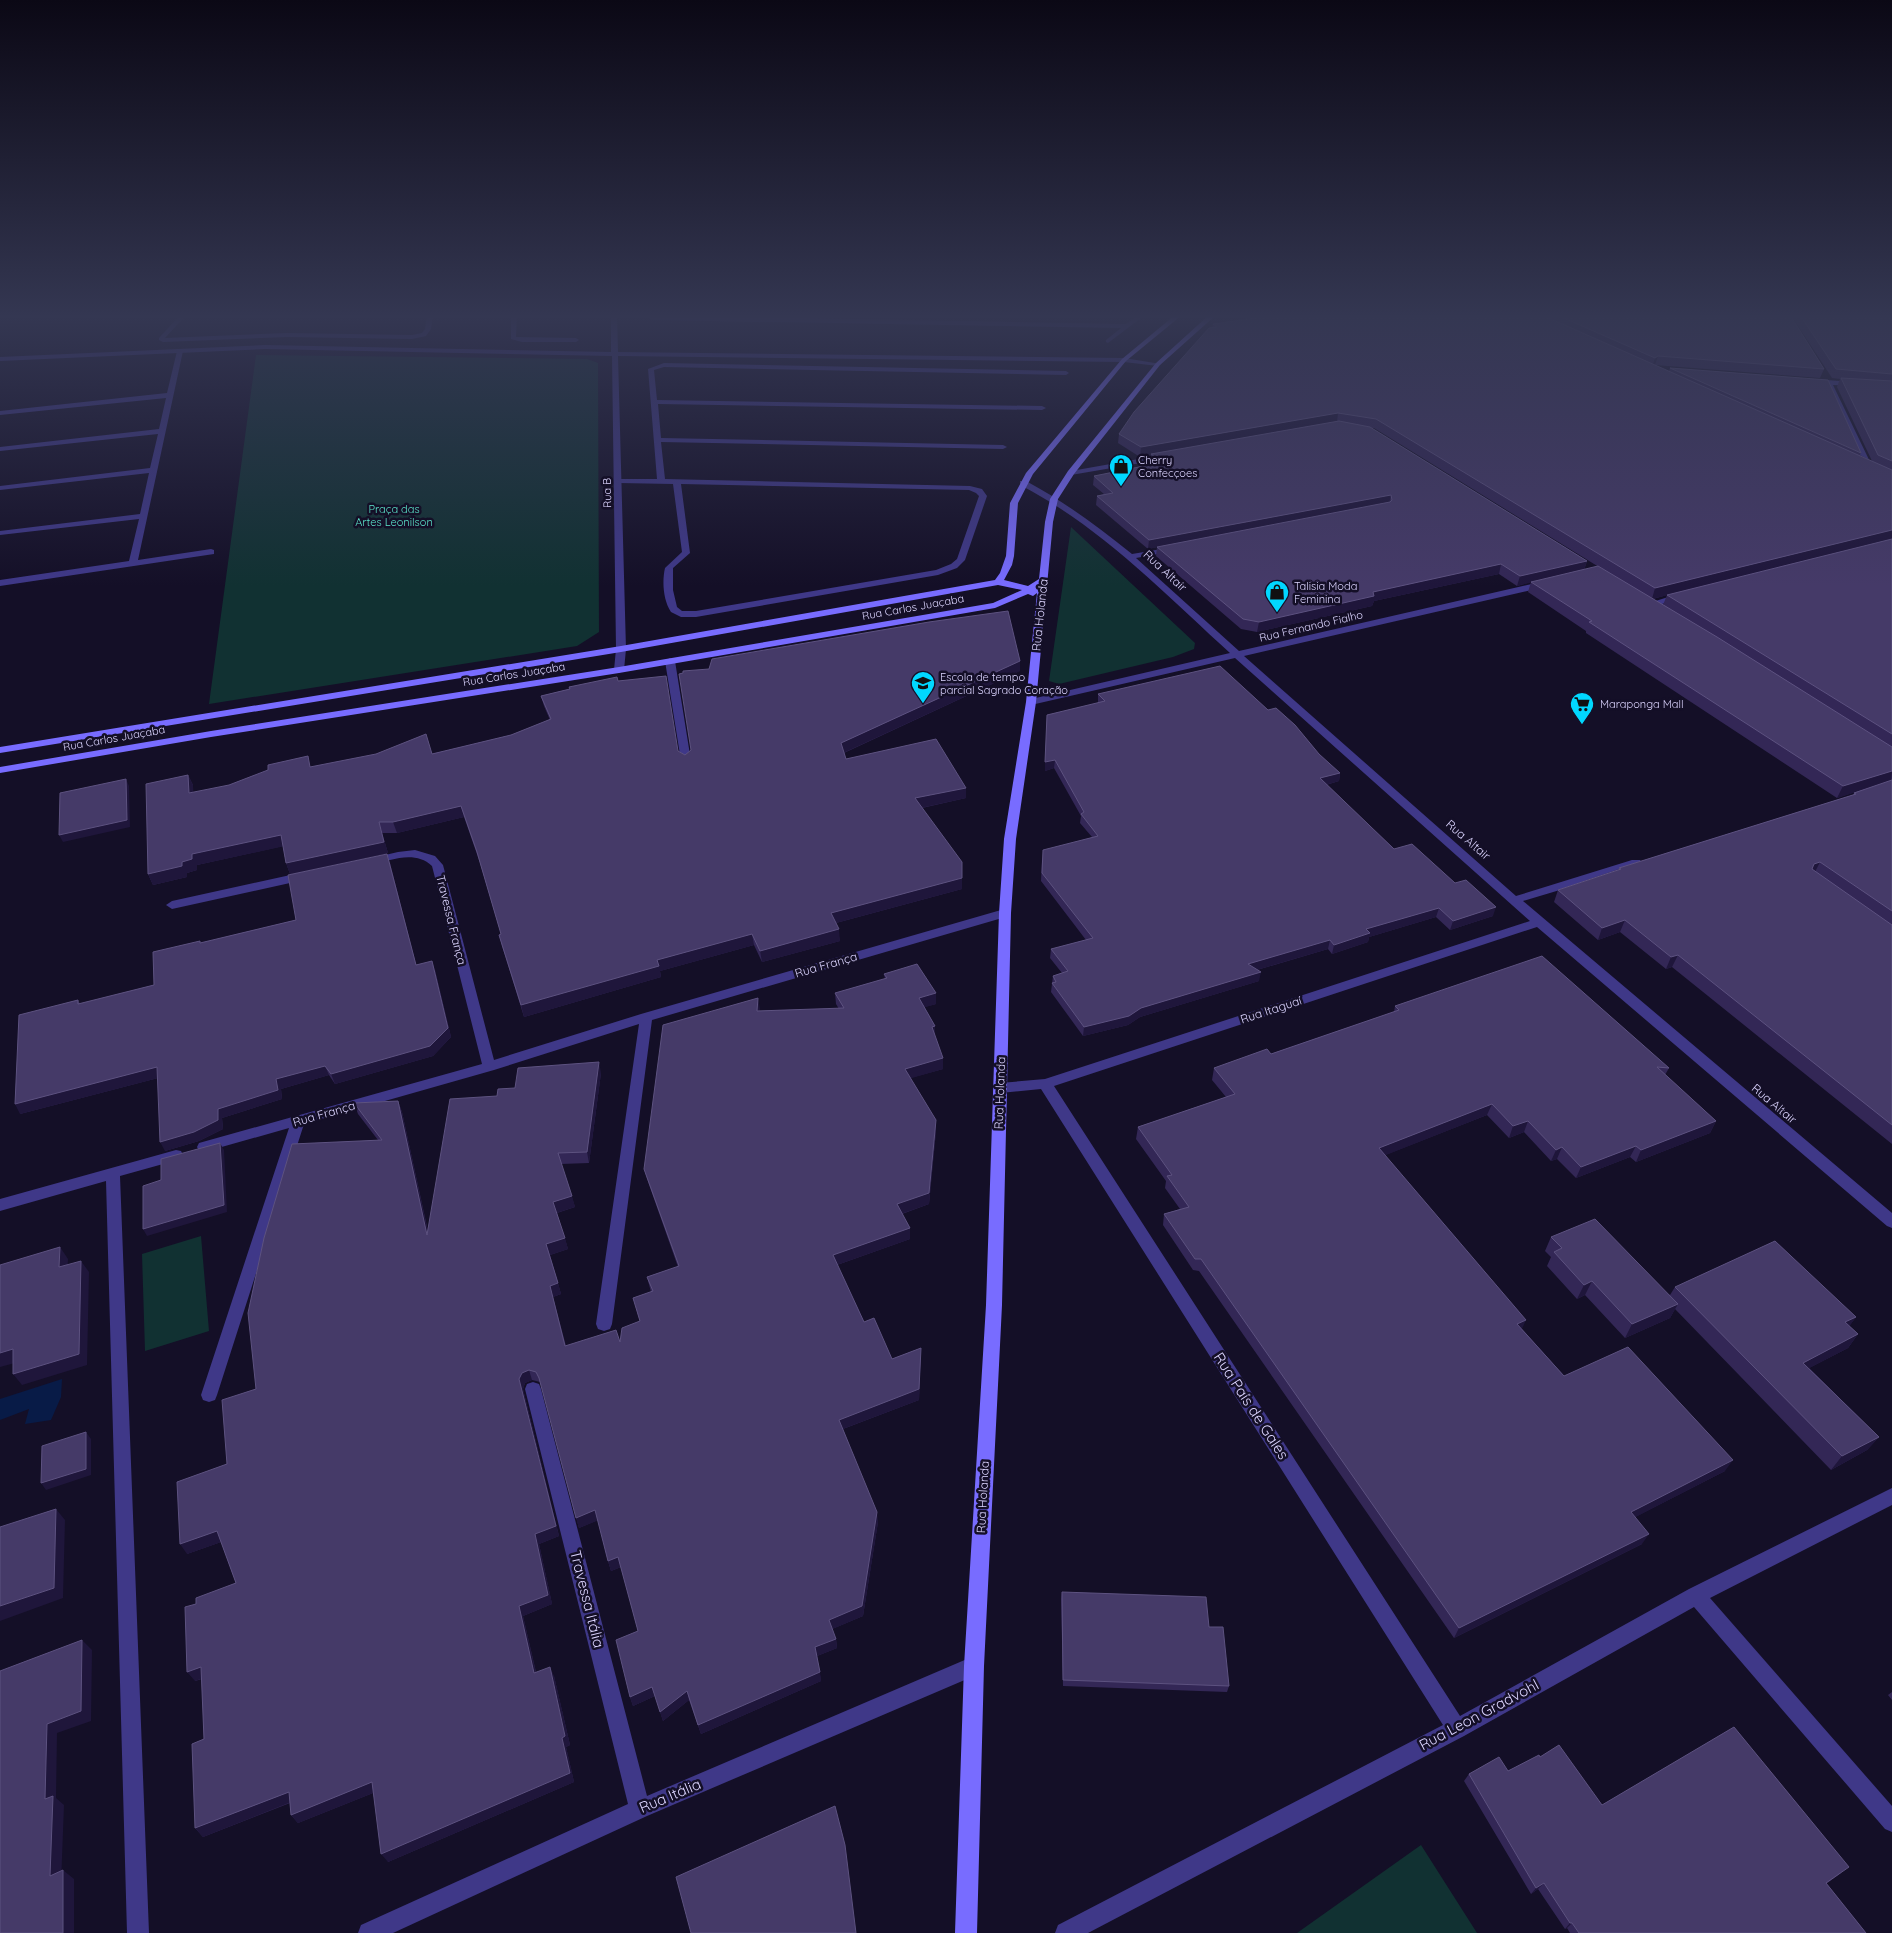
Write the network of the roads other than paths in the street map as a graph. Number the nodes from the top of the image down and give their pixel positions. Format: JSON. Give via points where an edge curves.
{"nodes":[{"id":1,"x":68,"y":405,"type":"edge"},
{"id":2,"x":168,"y":405,"type":"edge"},
{"id":3,"x":617,"y":405,"type":"edge"},
{"id":4,"x":654,"y":405,"type":"edge"},
{"id":5,"x":861,"y":405,"type":"edge"},
{"id":6,"x":1087,"y":405,"type":"edge"},
{"id":7,"x":1125,"y":405,"type":"edge"},
{"id":8,"x":1839,"y":405,"type":"edge"},
{"id":9,"x":1042,"y":408,"type":"dead end"},
{"id":10,"x":0,"y":412,"type":"edge"},
{"id":11,"x":163,"y":431,"type":"junction"},
{"id":12,"x":657,"y":440,"type":"junction"},
{"id":13,"x":1003,"y":447,"type":"dead end"},
{"id":14,"x":0,"y":448,"type":"edge"},
{"id":15,"x":1172,"y":455,"type":"edge"},
{"id":16,"x":1860,"y":464,"type":"edge"},
{"id":17,"x":1869,"y":468,"type":"junction"},
{"id":18,"x":154,"y":470,"type":"junction"},
{"id":19,"x":1876,"y":471,"type":"edge"},
{"id":20,"x":1071,"y":473,"type":"junction"},
{"id":21,"x":618,"y":480,"type":"junction"},
{"id":22,"x":661,"y":482,"type":"junction"},
{"id":23,"x":677,"y":482,"type":"junction"},
{"id":24,"x":1023,"y":483,"type":"junction"},
{"id":25,"x":0,"y":488,"type":"edge"},
{"id":26,"x":1054,"y":499,"type":"junction"},
{"id":27,"x":144,"y":516,"type":"junction"},
{"id":28,"x":0,"y":533,"type":"edge"},
{"id":29,"x":1177,"y":548,"type":"edge"},
{"id":30,"x":211,"y":552,"type":"dead end"},
{"id":31,"x":1130,"y":557,"type":"junction"},
{"id":32,"x":133,"y":564,"type":"junction"},
{"id":33,"x":1044,"y":580,"type":"junction"},
{"id":34,"x":1558,"y":581,"type":"edge"},
{"id":35,"x":998,"y":582,"type":"junction"},
{"id":36,"x":0,"y":583,"type":"edge"},
{"id":37,"x":1035,"y":594,"type":"junction"},
{"id":38,"x":1692,"y":594,"type":"edge"},
{"id":39,"x":1642,"y":599,"type":"edge"},
{"id":40,"x":621,"y":649,"type":"junction"},
{"id":41,"x":1236,"y":654,"type":"junction"},
{"id":42,"x":670,"y":661,"type":"junction"},
{"id":43,"x":619,"y":670,"type":"junction"},
{"id":44,"x":1031,"y":702,"type":"junction"},
{"id":45,"x":0,"y":750,"type":"edge"},
{"id":46,"x":686,"y":761,"type":"edge"},
{"id":47,"x":0,"y":770,"type":"edge"},
{"id":48,"x":1650,"y":859,"type":"edge"},
{"id":49,"x":360,"y":864,"type":"edge"},
{"id":50,"x":313,"y":874,"type":"edge"},
{"id":51,"x":1515,"y":900,"type":"junction"},
{"id":52,"x":172,"y":905,"type":"dead end"},
{"id":53,"x":1005,"y":913,"type":"junction"},
{"id":54,"x":1539,"y":922,"type":"junction"},
{"id":55,"x":646,"y":1017,"type":"junction"},
{"id":56,"x":489,"y":1066,"type":"junction"},
{"id":57,"x":1045,"y":1084,"type":"junction"},
{"id":58,"x":1000,"y":1088,"type":"junction"},
{"id":59,"x":298,"y":1121,"type":"junction"},
{"id":60,"x":113,"y":1173,"type":"junction"},
{"id":61,"x":0,"y":1205,"type":"edge"},
{"id":62,"x":1892,"y":1222,"type":"edge"},
{"id":63,"x":604,"y":1324,"type":"dead end"},
{"id":64,"x":533,"y":1389,"type":"dead end"},
{"id":65,"x":209,"y":1395,"type":"dead end"},
{"id":66,"x":1892,"y":1496,"type":"edge"},
{"id":67,"x":1696,"y":1596,"type":"junction"},
{"id":68,"x":974,"y":1666,"type":"junction"},
{"id":69,"x":1457,"y":1729,"type":"junction"},
{"id":70,"x":640,"y":1809,"type":"junction"},
{"id":71,"x":1892,"y":1822,"type":"edge"},
{"id":72,"x":138,"y":1933,"type":"edge"},
{"id":73,"x":369,"y":1933,"type":"edge"},
{"id":74,"x":966,"y":1933,"type":"edge"},
{"id":75,"x":1066,"y":1933,"type":"edge"}],
"edges":[{"from":1,"to":10,"type":"street"},
{"from":2,"to":11,"type":"street"},
{"from":3,"to":21,"type":"street","name":"Rua B"},
{"from":4,"to":12,"type":"street"},
{"from":5,"to":9,"type":"street"},
{"from":6,"to":24,"type":"street"},
{"from":7,"to":20,"type":"street","name":"Rua Holanda"},
{"from":8,"to":17,"type":"street"},
{"from":11,"to":14,"type":"street"},
{"from":11,"to":18,"type":"street"},
{"from":12,"to":13,"type":"street"},
{"from":12,"to":22,"type":"street"},
{"from":15,"to":20,"type":"street"},
{"from":16,"to":17,"type":"street"},
{"from":17,"to":19,"type":"street"},
{"from":18,"to":25,"type":"street"},
{"from":18,"to":27,"type":"street"},
{"from":20,"to":26,"type":"street","name":"Rua Holanda"},
{"from":21,"to":22,"type":"street"},
{"from":21,"to":40,"type":"street","name":"Rua B"},
{"from":22,"to":23,"type":"street"},
{"from":23,"to":23,"type":"street","via":[[970,488],[983,496],[961,560],[954,566],[938,572],[683,614],[674,610],[670,603],[667,571],[686,553]]},
{"from":24,"to":26,"type":"street","name":"Rua Altair"},
{"from":24,"to":35,"type":"street","via":[[1013,508],[1009,568]]},
{"from":26,"to":31,"type":"street","name":"Rua Altair"},
{"from":26,"to":33,"type":"street","name":"Rua Holanda"},
{"from":27,"to":28,"type":"street"},
{"from":27,"to":32,"type":"street"},
{"from":29,"to":31,"type":"street"},
{"from":30,"to":32,"type":"street"},
{"from":31,"to":41,"type":"street","name":"Rua Altair"},
{"from":32,"to":36,"type":"street"},
{"from":33,"to":37,"type":"street","name":"Rua Holanda"},
{"from":33,"to":37,"type":"street","name":"Rua Carlos Juaçaba"},
{"from":34,"to":41,"type":"street","name":"Rua Fernando Fialho"},
{"from":35,"to":37,"type":"street","name":"Rua Carlos Juaçaba"},
{"from":35,"to":40,"type":"street","name":"Rua Carlos Juaçaba"},
{"from":37,"to":42,"type":"street","name":"Rua Carlos Juaçaba","via":[[995,605]]},
{"from":37,"to":44,"type":"street","name":"Rua Holanda"},
{"from":38,"to":39,"type":"street","via":[[1655,607]]},
{"from":40,"to":43,"type":"street","name":"Rua B"},
{"from":40,"to":45,"type":"street","name":"Rua Carlos Juaçaba"},
{"from":41,"to":44,"type":"street","name":"Rua Fernando Fialho"},
{"from":41,"to":51,"type":"street","name":"Rua Altair"},
{"from":42,"to":43,"type":"street","name":"Rua Carlos Juaçaba"},
{"from":42,"to":46,"type":"street"},
{"from":43,"to":47,"type":"street","name":"Rua Carlos Juaçaba"},
{"from":44,"to":53,"type":"street","name":"Rua Holanda","via":[[1010,838]]},
{"from":48,"to":51,"type":"street"},
{"from":49,"to":56,"type":"street","name":"Travessa França","via":[[416,854],[432,858],[437,865]]},
{"from":50,"to":52,"type":"street"},
{"from":51,"to":54,"type":"street","name":"Rua Altair"},
{"from":53,"to":55,"type":"street","name":"Rua França"},
{"from":53,"to":58,"type":"street","name":"Rua Holanda"},
{"from":54,"to":57,"type":"street","name":"Rua Itaguaí"},
{"from":54,"to":62,"type":"street","name":"Rua Altair"},
{"from":55,"to":56,"type":"street","name":"Rua França"},
{"from":55,"to":63,"type":"street"},
{"from":56,"to":59,"type":"street","name":"Rua França"},
{"from":57,"to":58,"type":"street","name":"Rua Itaguaí"},
{"from":57,"to":69,"type":"street","name":"Rua País de Gales"},
{"from":58,"to":68,"type":"street","name":"Rua Holanda","via":[[994,1305]]},
{"from":59,"to":60,"type":"street","name":"Rua França"},
{"from":59,"to":65,"type":"street"},
{"from":60,"to":61,"type":"street","name":"Rua França"},
{"from":60,"to":72,"type":"street"},
{"from":64,"to":70,"type":"street","name":"Travessa Itália"},
{"from":66,"to":67,"type":"street","name":"Rua Leon Gradvohl"},
{"from":67,"to":69,"type":"street","name":"Rua Leon Gradvohl"},
{"from":67,"to":71,"type":"street"},
{"from":68,"to":70,"type":"street","name":"Rua Itália"},
{"from":68,"to":74,"type":"street","name":"Rua Holanda"},
{"from":69,"to":75,"type":"street","name":"Rua Leon Gradvohl"},
{"from":70,"to":73,"type":"street","name":"Rua Itália"}]}
